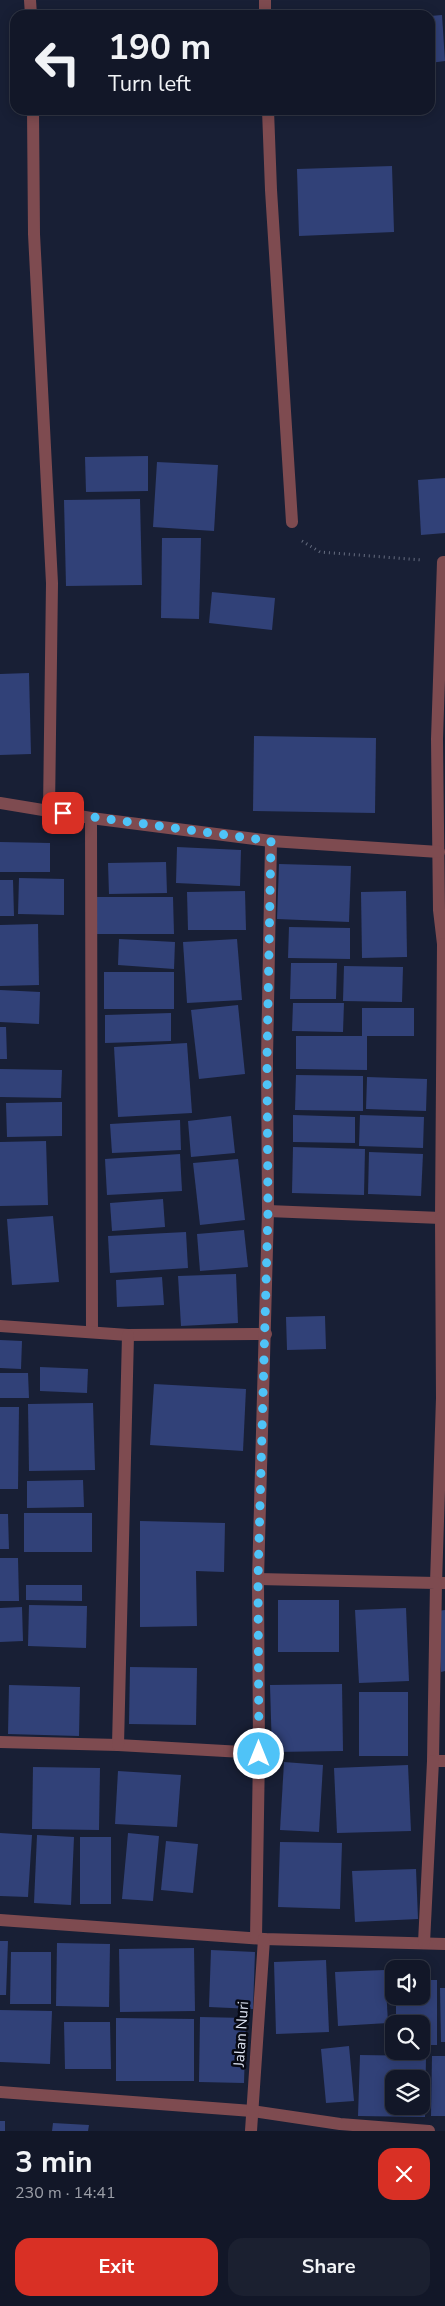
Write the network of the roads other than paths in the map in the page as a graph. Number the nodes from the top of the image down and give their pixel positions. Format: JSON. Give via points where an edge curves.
{"nodes":[{"id":1,"x":33,"y":115,"type":"edge"},
{"id":2,"x":268,"y":115,"type":"edge"},
{"id":3,"x":292,"y":522,"type":"road end"},
{"id":4,"x":444,"y":562,"type":"edge"},
{"id":5,"x":441,"y":739,"type":"edge"},
{"id":6,"x":0,"y":803,"type":"edge"},
{"id":7,"x":49,"y":810,"type":"junction"},
{"id":8,"x":91,"y":818,"type":"junction"},
{"id":9,"x":271,"y":841,"type":"junction"},
{"id":10,"x":439,"y":852,"type":"junction"},
{"id":11,"x":444,"y":944,"type":"edge"},
{"id":12,"x":268,"y":1211,"type":"junction"},
{"id":13,"x":443,"y":1218,"type":"edge"},
{"id":14,"x":0,"y":1326,"type":"edge"},
{"id":15,"x":92,"y":1332,"type":"junction"},
{"id":16,"x":266,"y":1334,"type":"junction"},
{"id":17,"x":128,"y":1335,"type":"junction"},
{"id":18,"x":444,"y":1398,"type":"edge"},
{"id":19,"x":258,"y":1579,"type":"junction"},
{"id":20,"x":440,"y":1583,"type":"edge"},
{"id":21,"x":0,"y":1742,"type":"edge"},
{"id":22,"x":118,"y":1745,"type":"junction"},
{"id":23,"x":259,"y":1754,"type":"junction"},
{"id":24,"x":439,"y":1761,"type":"edge"},
{"id":25,"x":0,"y":1920,"type":"edge"},
{"id":26,"x":260,"y":1939,"type":"junction"},
{"id":27,"x":424,"y":1943,"type":"junction"},
{"id":28,"x":445,"y":1944,"type":"edge"},
{"id":29,"x":0,"y":2092,"type":"edge"},
{"id":30,"x":252,"y":2111,"type":"junction"},
{"id":31,"x":251,"y":2131,"type":"edge"},
{"id":32,"x":429,"y":2131,"type":"edge"}],
"edges":[{"from":1,"to":7,"type":"street","via":[[34,234],[52,583]]},
{"from":2,"to":3,"type":"street"},
{"from":4,"to":5,"type":"street"},
{"from":5,"to":10,"type":"street"},
{"from":6,"to":7,"type":"street"},
{"from":7,"to":8,"type":"street"},
{"from":8,"to":9,"type":"street"},
{"from":8,"to":15,"type":"street"},
{"from":9,"to":10,"type":"street"},
{"from":9,"to":12,"type":"street","name":"Jalan Nuri"},
{"from":10,"to":11,"type":"street","via":[[439,910]]},
{"from":11,"to":13,"type":"street"},
{"from":12,"to":13,"type":"street"},
{"from":12,"to":16,"type":"street","name":"Jalan Nuri"},
{"from":13,"to":18,"type":"street"},
{"from":14,"to":15,"type":"street"},
{"from":15,"to":17,"type":"street"},
{"from":16,"to":17,"type":"street"},
{"from":16,"to":19,"type":"street","name":"Jalan Nuri"},
{"from":17,"to":22,"type":"street"},
{"from":18,"to":20,"type":"street"},
{"from":19,"to":20,"type":"street"},
{"from":19,"to":23,"type":"street","name":"Jalan Nuri"},
{"from":20,"to":24,"type":"street"},
{"from":21,"to":22,"type":"street"},
{"from":22,"to":23,"type":"street"},
{"from":23,"to":26,"type":"street","name":"Jalan Nuri"},
{"from":24,"to":27,"type":"street"},
{"from":25,"to":26,"type":"street"},
{"from":26,"to":27,"type":"street"},
{"from":26,"to":30,"type":"street","name":"Jalan Nuri"},
{"from":27,"to":28,"type":"street"},
{"from":29,"to":30,"type":"street"},
{"from":30,"to":31,"type":"street","name":"Jalan Nuri"},
{"from":30,"to":32,"type":"street","via":[[340,2124]]}]}
